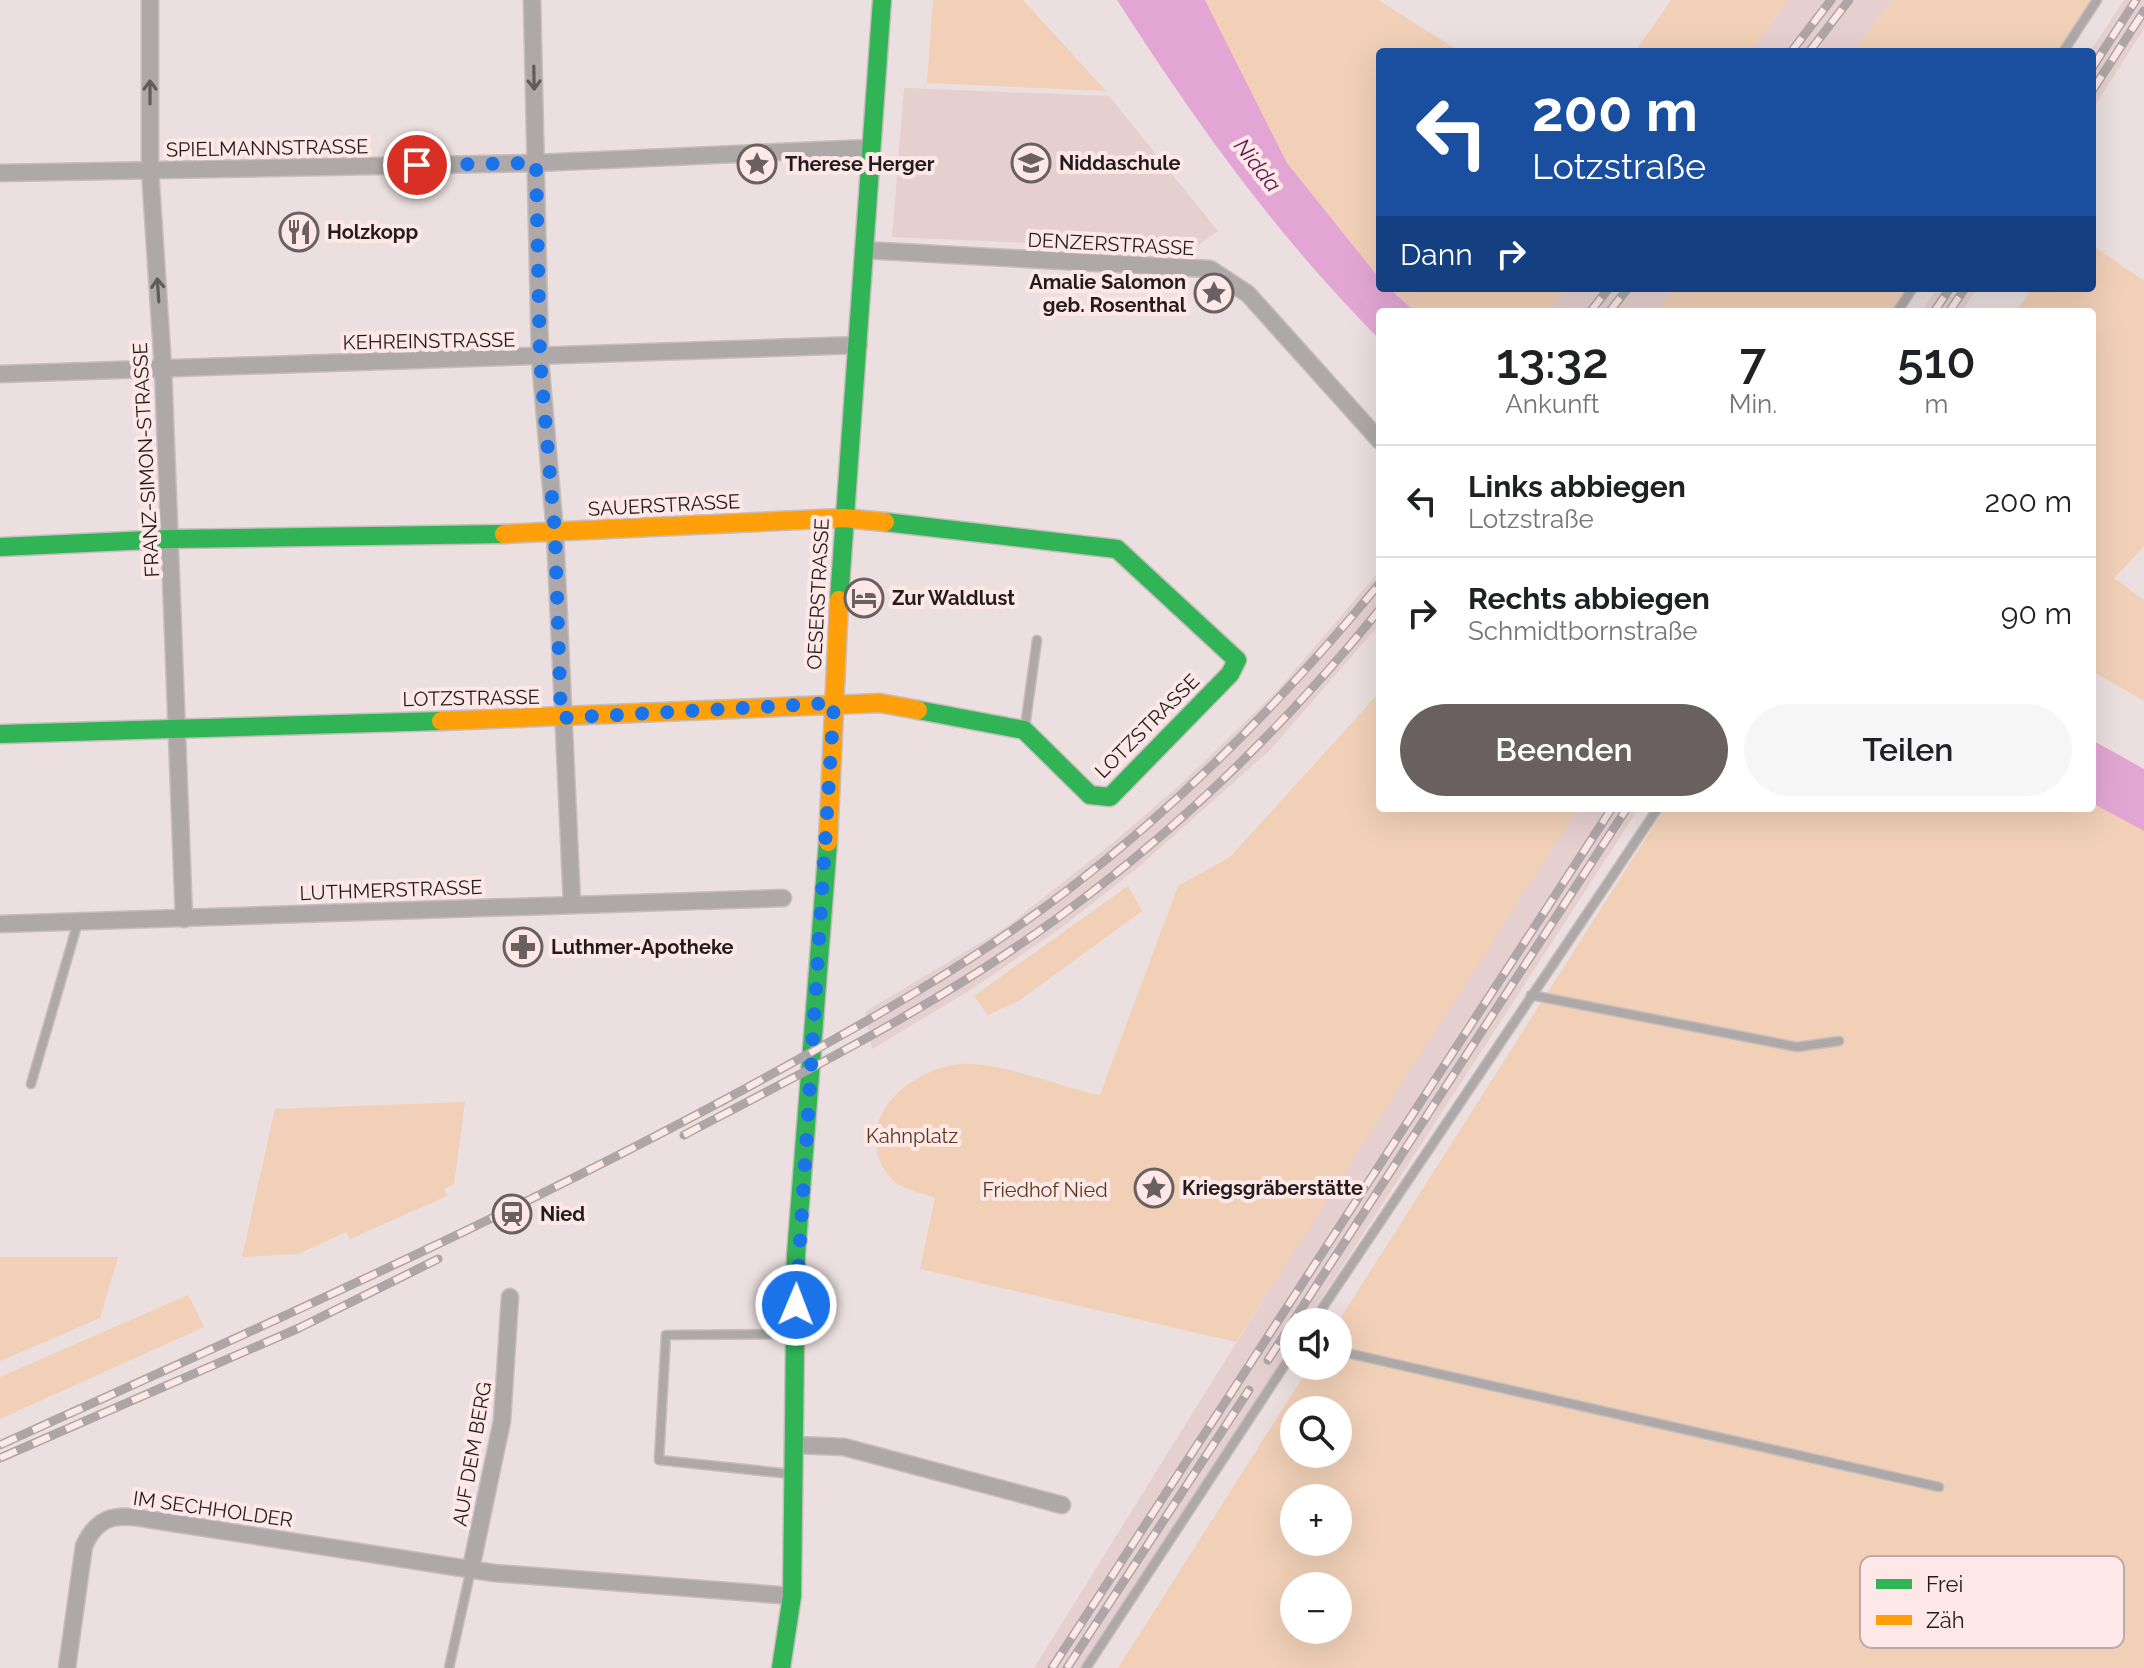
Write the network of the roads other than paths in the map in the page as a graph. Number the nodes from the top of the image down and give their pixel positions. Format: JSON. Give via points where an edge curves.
{"nodes":[{"id":1,"x":150,"y":0,"type":"edge"},
{"id":2,"x":532,"y":0,"type":"edge"},
{"id":3,"x":882,"y":0,"type":"edge"},
{"id":4,"x":2097,"y":0,"type":"edge"},
{"id":5,"x":2066,"y":48,"type":"edge"},
{"id":6,"x":869,"y":148,"type":"junction"},
{"id":7,"x":536,"y":163,"type":"junction"},
{"id":8,"x":150,"y":170,"type":"junction"},
{"id":9,"x":0,"y":173,"type":"edge"},
{"id":10,"x":863,"y":250,"type":"junction"},
{"id":11,"x":859,"y":345,"type":"junction"},
{"id":12,"x":540,"y":359,"type":"junction"},
{"id":13,"x":163,"y":368,"type":"junction"},
{"id":14,"x":0,"y":374,"type":"edge"},
{"id":15,"x":1376,"y":437,"type":"edge"},
{"id":16,"x":843,"y":518,"type":"junction"},
{"id":17,"x":555,"y":533,"type":"junction"},
{"id":18,"x":170,"y":539,"type":"junction"},
{"id":19,"x":0,"y":547,"type":"edge"},
{"id":20,"x":1037,"y":640,"type":"dead end"},
{"id":21,"x":1237,"y":660,"type":"joint"},
{"id":22,"x":834,"y":703,"type":"junction"},
{"id":23,"x":561,"y":718,"type":"junction"},
{"id":24,"x":177,"y":727,"type":"junction"},
{"id":25,"x":1024,"y":730,"type":"junction"},
{"id":26,"x":0,"y":734,"type":"edge"},
{"id":27,"x":1655,"y":812,"type":"edge"},
{"id":28,"x":783,"y":898,"type":"dead end"},
{"id":29,"x":572,"y":904,"type":"junction"},
{"id":30,"x":184,"y":919,"type":"junction"},
{"id":31,"x":78,"y":922,"type":"junction"},
{"id":32,"x":0,"y":924,"type":"edge"},
{"id":33,"x":1531,"y":995,"type":"junction"},
{"id":34,"x":1839,"y":1041,"type":"dead end"},
{"id":35,"x":31,"y":1084,"type":"dead end"},
{"id":36,"x":510,"y":1297,"type":"dead end"},
{"id":37,"x":1322,"y":1308,"type":"edge"},
{"id":38,"x":795,"y":1334,"type":"junction"},
{"id":39,"x":1352,"y":1354,"type":"edge"},
{"id":40,"x":1280,"y":1372,"type":"edge"},
{"id":41,"x":796,"y":1445,"type":"junction"},
{"id":42,"x":794,"y":1475,"type":"junction"},
{"id":43,"x":1939,"y":1487,"type":"dead end"},
{"id":44,"x":1062,"y":1505,"type":"dead end"},
{"id":45,"x":471,"y":1568,"type":"junction"},
{"id":46,"x":792,"y":1596,"type":"junction"},
{"id":47,"x":67,"y":1668,"type":"edge"},
{"id":48,"x":449,"y":1668,"type":"edge"},
{"id":49,"x":781,"y":1668,"type":"edge"},
{"id":50,"x":1086,"y":1668,"type":"edge"}],
"edges":[{"from":8,"to":1,"type":"street","name":"FRANZ-SIMON-STRASSE","one_way":true},
{"from":2,"to":7,"type":"street","one_way":true},
{"from":3,"to":6,"type":"street","name":"OESERSTRASSE"},
{"from":4,"to":5,"type":"lane"},
{"from":6,"to":7,"type":"street","name":"SPIELMANNSTRASSE"},
{"from":6,"to":10,"type":"street","name":"OESERSTRASSE"},
{"from":7,"to":8,"type":"street","name":"SPIELMANNSTRASSE"},
{"from":7,"to":12,"type":"street"},
{"from":8,"to":9,"type":"street","name":"SPIELMANNSTRASSE"},
{"from":13,"to":8,"type":"street","name":"FRANZ-SIMON-STRASSE","one_way":true},
{"from":10,"to":11,"type":"street","name":"OESERSTRASSE"},
{"from":10,"to":15,"type":"street","name":"DENZERSTRASSE","via":[[1210,269],[1248,294]]},
{"from":11,"to":12,"type":"street","name":"KEHREINSTRASSE"},
{"from":11,"to":16,"type":"street","name":"OESERSTRASSE"},
{"from":12,"to":13,"type":"street","name":"KEHREINSTRASSE"},
{"from":12,"to":17,"type":"street"},
{"from":13,"to":14,"type":"street","name":"KEHREINSTRASSE"},
{"from":13,"to":18,"type":"street","name":"FRANZ-SIMON-STRASSE"},
{"from":16,"to":17,"type":"street","name":"SAUERSTRASSE"},
{"from":16,"to":21,"type":"street","name":"SAUERSTRASSE","via":[[1117,549]]},
{"from":16,"to":22,"type":"street","name":"OESERSTRASSE"},
{"from":17,"to":18,"type":"street","name":"SAUERSTRASSE"},
{"from":17,"to":23,"type":"street"},
{"from":18,"to":19,"type":"street","name":"SAUERSTRASSE"},
{"from":18,"to":24,"type":"street","name":"FRANZ-SIMON-STRASSE"},
{"from":20,"to":25,"type":"lane"},
{"from":21,"to":25,"type":"street","name":"LOTZSTRASSE","via":[[1230,674],[1110,797],[1090,795]]},
{"from":22,"to":23,"type":"street","name":"LOTZSTRASSE"},
{"from":22,"to":25,"type":"street","name":"LOTZSTRASSE","via":[[880,703]]},
{"from":22,"to":38,"type":"street","name":"OESERSTRASSE"},
{"from":23,"to":24,"type":"street","name":"LOTZSTRASSE"},
{"from":23,"to":29,"type":"street"},
{"from":24,"to":26,"type":"street","name":"LOTZSTRASSE"},
{"from":24,"to":30,"type":"street","name":"FRANZ-SIMON-STRASSE"},
{"from":27,"to":33,"type":"lane"},
{"from":28,"to":29,"type":"street","name":"LUTHMERSTRASSE"},
{"from":29,"to":30,"type":"street","name":"LUTHMERSTRASSE"},
{"from":30,"to":31,"type":"street","name":"LUTHMERSTRASSE"},
{"from":31,"to":32,"type":"street","name":"LUTHMERSTRASSE"},
{"from":31,"to":35,"type":"lane"},
{"from":33,"to":34,"type":"lane","via":[[1797,1047]]},
{"from":33,"to":37,"type":"lane"},
{"from":36,"to":45,"type":"street","name":"AUF DEM BERG","via":[[502,1421]]},
{"from":38,"to":41,"type":"street","name":"OESERSTRASSE"},
{"from":38,"to":42,"type":"lane","via":[[666,1335],[659,1460]]},
{"from":39,"to":43,"type":"lane"},
{"from":40,"to":50,"type":"lane"},
{"from":41,"to":42,"type":"street","name":"OESERSTRASSE"},
{"from":41,"to":44,"type":"street","via":[[844,1447]]},
{"from":42,"to":46,"type":"street","name":"OESERSTRASSE"},
{"from":45,"to":46,"type":"street","name":"IM SECHHOLDER"},
{"from":45,"to":47,"type":"street","name":"IM SECHHOLDER","via":[[110,1517],[91,1531],[84,1546]]},
{"from":45,"to":48,"type":"lane"},
{"from":46,"to":49,"type":"street","name":"OESERSTRASSE"}]}
